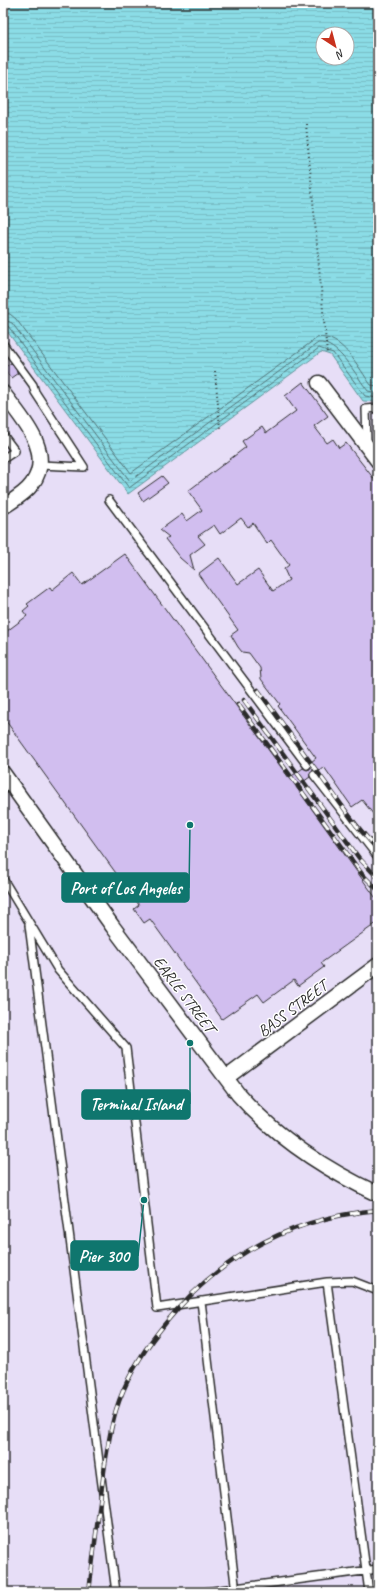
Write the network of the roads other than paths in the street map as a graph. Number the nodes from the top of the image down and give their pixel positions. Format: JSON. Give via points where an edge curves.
{"nodes":[{"id":1,"x":3,"y":344,"type":"edge"},
{"id":2,"x":319,"y":383,"type":"dead end"},
{"id":3,"x":3,"y":393,"type":"edge"},
{"id":4,"x":378,"y":408,"type":"edge"},
{"id":5,"x":3,"y":435,"type":"edge"},
{"id":6,"x":367,"y":446,"type":"junction"},
{"id":7,"x":3,"y":459,"type":"edge"},
{"id":8,"x":378,"y":461,"type":"edge"},
{"id":9,"x":40,"y":465,"type":"junction"},
{"id":10,"x":109,"y":500,"type":"dead end"},
{"id":11,"x":3,"y":507,"type":"edge"},
{"id":12,"x":307,"y":765,"type":"dead end"},
{"id":13,"x":3,"y":773,"type":"edge"},
{"id":14,"x":314,"y":775,"type":"dead end"},
{"id":15,"x":378,"y":857,"type":"edge"},
{"id":16,"x":3,"y":879,"type":"edge"},
{"id":17,"x":28,"y":920,"type":"junction"},
{"id":18,"x":378,"y":965,"type":"edge"},
{"id":19,"x":226,"y":1078,"type":"junction"},
{"id":20,"x":378,"y":1194,"type":"edge"},
{"id":21,"x":327,"y":1282,"type":"junction"},
{"id":22,"x":378,"y":1291,"type":"edge"},
{"id":23,"x":201,"y":1301,"type":"junction"},
{"id":24,"x":378,"y":1569,"type":"edge"},
{"id":25,"x":366,"y":1570,"type":"junction"},
{"id":26,"x":235,"y":1590,"type":"edge"},
{"id":27,"x":116,"y":1592,"type":"edge"},
{"id":28,"x":205,"y":1592,"type":"edge"},
{"id":29,"x":369,"y":1592,"type":"edge"}],
"edges":[{"from":1,"to":9,"type":"lane","via":[[33,385],[84,467]]},
{"from":2,"to":6,"type":"street"},
{"from":3,"to":9,"type":"street","via":[[37,443],[41,457]]},
{"from":4,"to":6,"type":"lane","via":[[366,408]]},
{"from":5,"to":7,"type":"lane","via":[[15,451]]},
{"from":6,"to":8,"type":"street"},
{"from":9,"to":11,"type":"street","via":[[31,485]]},
{"from":10,"to":12,"type":"lane"},
{"from":13,"to":19,"type":"street","name":"EARLE STREET","via":[[113,928]]},
{"from":14,"to":15,"type":"lane"},
{"from":16,"to":17,"type":"lane"},
{"from":17,"to":23,"type":"lane","via":[[58,970],[126,1048],[157,1308]]},
{"from":17,"to":27,"type":"lane"},
{"from":18,"to":19,"type":"street","name":"BASS STREET"},
{"from":19,"to":20,"type":"street","name":"EARLE STREET","via":[[256,1114],[281,1136],[351,1182]]},
{"from":21,"to":22,"type":"lane","via":[[352,1280]]},
{"from":21,"to":23,"type":"lane"},
{"from":21,"to":25,"type":"lane"},
{"from":23,"to":26,"type":"lane"},
{"from":24,"to":25,"type":"lane"},
{"from":25,"to":26,"type":"lane"},
{"from":25,"to":29,"type":"lane"},
{"from":26,"to":28,"type":"lane"}]}
